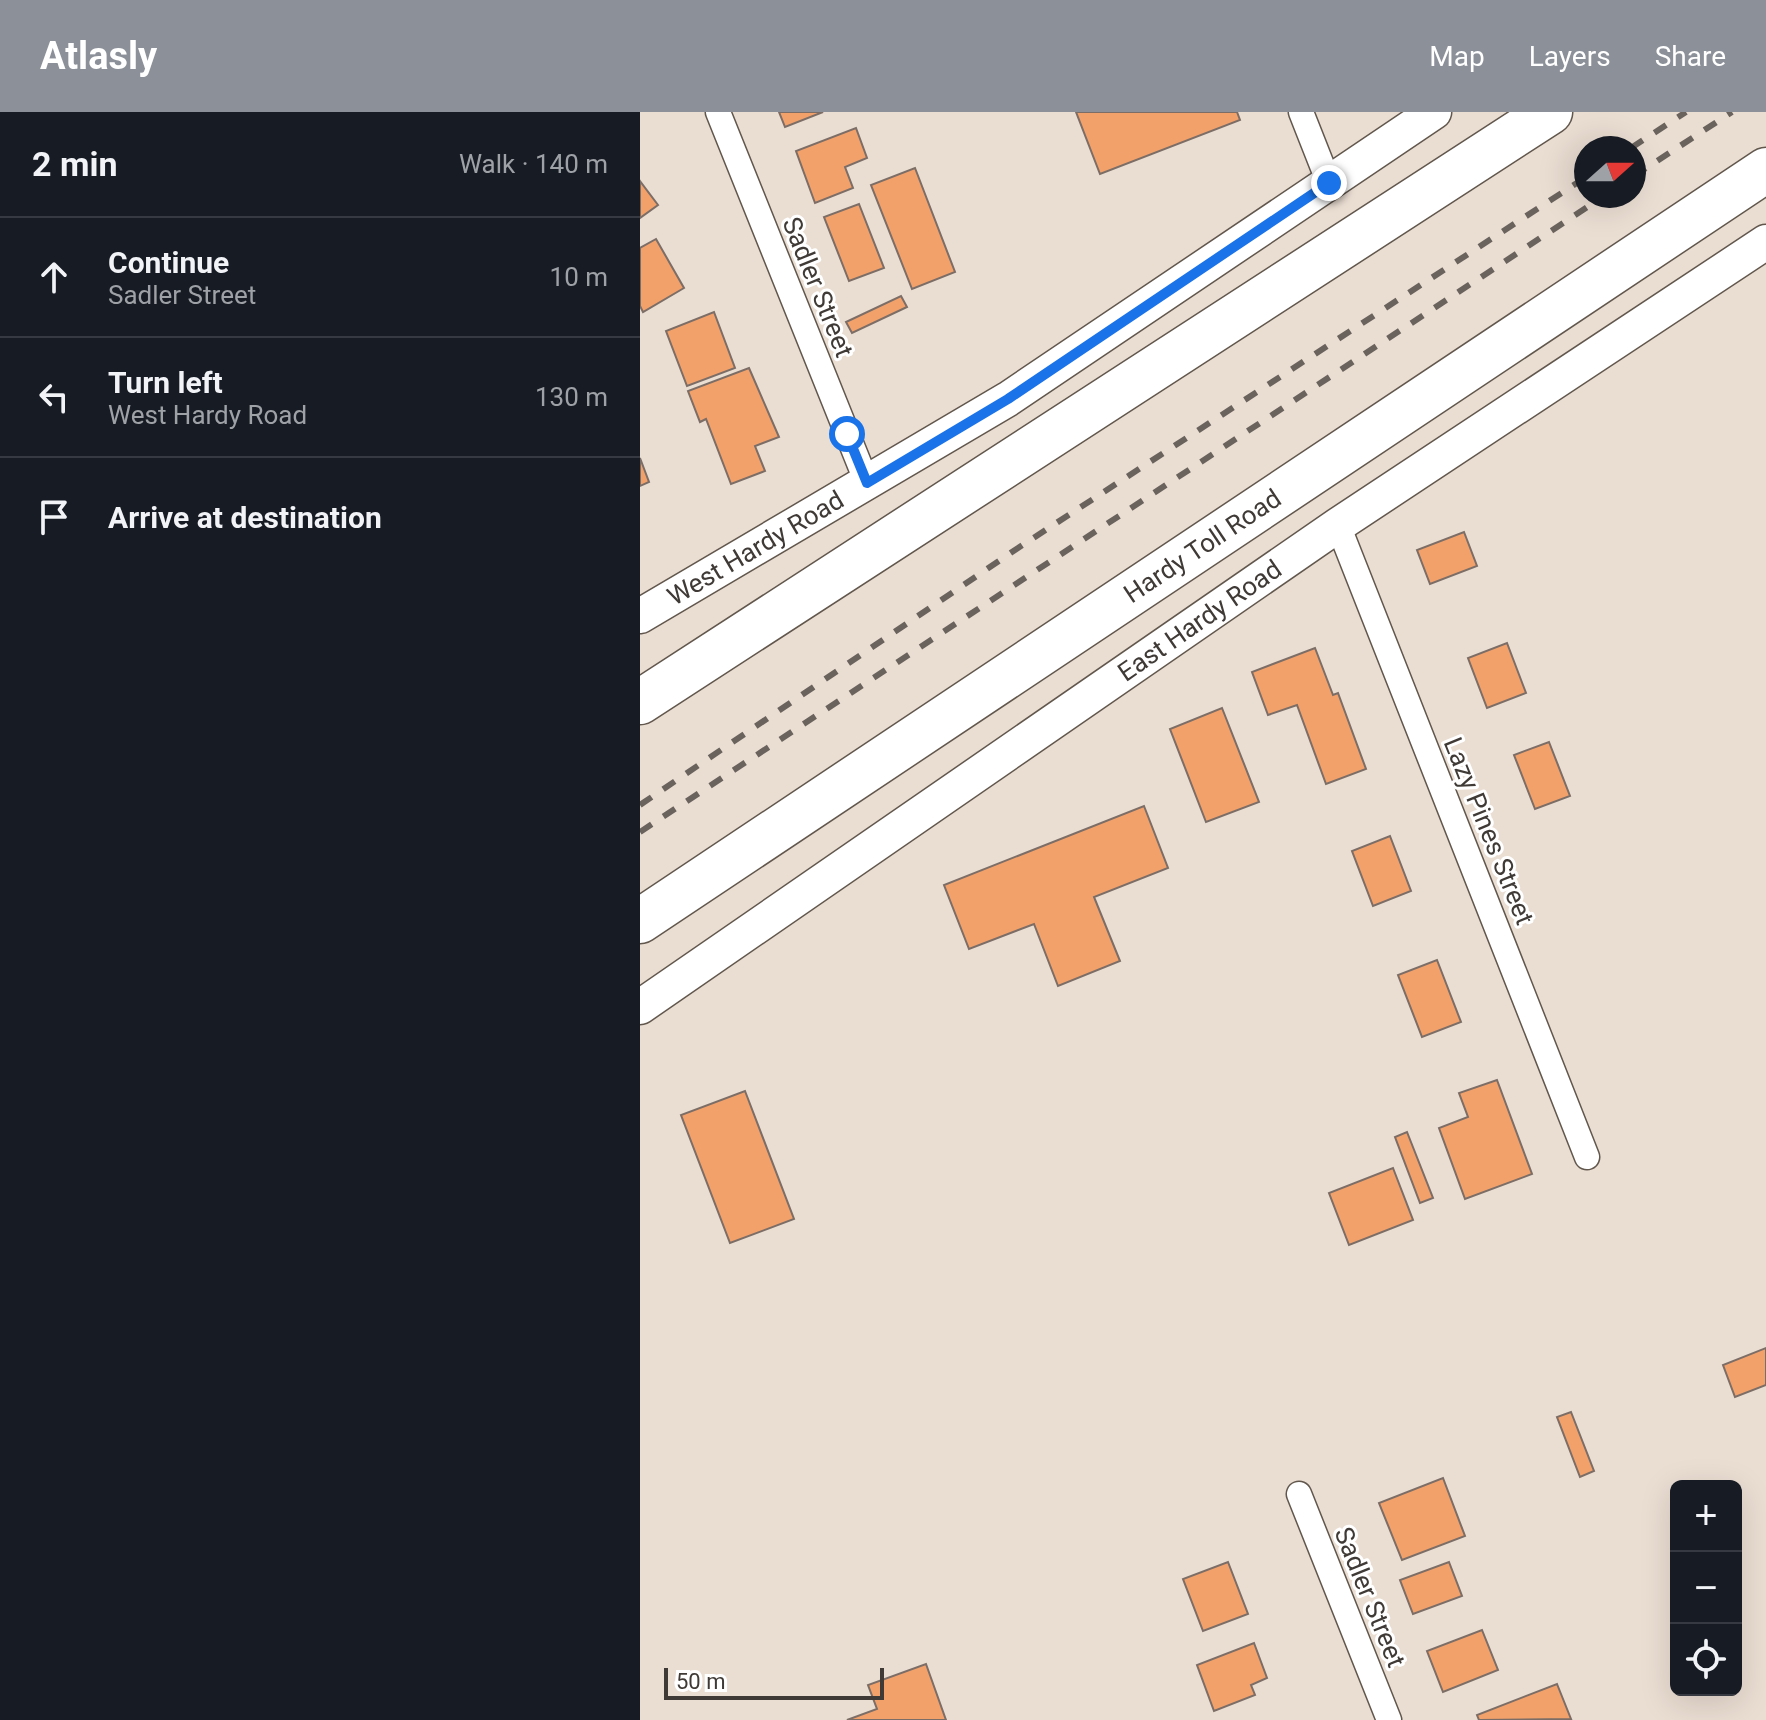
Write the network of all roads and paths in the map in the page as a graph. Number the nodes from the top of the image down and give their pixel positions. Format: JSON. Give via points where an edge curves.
{"nodes":[{"id":1,"x":718,"y":112,"type":"edge"},
{"id":2,"x":1301,"y":112,"type":"edge"},
{"id":3,"x":1434,"y":112,"type":"edge"},
{"id":4,"x":1550,"y":112,"type":"edge"},
{"id":5,"x":1766,"y":170,"type":"edge"},
{"id":6,"x":1329,"y":183,"type":"junction"},
{"id":7,"x":1766,"y":242,"type":"edge"},
{"id":8,"x":867,"y":483,"type":"junction"},
{"id":9,"x":1338,"y":525,"type":"junction"},
{"id":10,"x":874,"y":548,"type":"junction"},
{"id":11,"x":640,"y":616,"type":"edge"},
{"id":12,"x":640,"y":685,"type":"edge"},
{"id":13,"x":640,"y":702,"type":"edge"},
{"id":14,"x":640,"y":921,"type":"edge"},
{"id":15,"x":640,"y":1007,"type":"edge"},
{"id":16,"x":1587,"y":1157,"type":"dead end"},
{"id":17,"x":1299,"y":1494,"type":"dead end"},
{"id":18,"x":1389,"y":1720,"type":"edge"}],
"edges":[{"from":1,"to":8,"type":"street","name":"Sadler Street"},
{"from":2,"to":6,"type":"street"},
{"from":3,"to":6,"type":"main road","name":"West Hardy Road"},
{"from":4,"to":10,"type":"highway"},
{"from":5,"to":14,"type":"highway","name":"Hardy Toll Road"},
{"from":6,"to":8,"type":"main road","name":"West Hardy Road","via":[[1008,399]]},
{"from":7,"to":9,"type":"main road","name":"East Hardy Road"},
{"from":8,"to":11,"type":"main road","name":"West Hardy Road"},
{"from":9,"to":15,"type":"main road","name":"East Hardy Road"},
{"from":9,"to":16,"type":"street","name":"Lazy Pines Street"},
{"from":10,"to":12,"type":"highway"},
{"from":10,"to":13,"type":"highway"},
{"from":17,"to":18,"type":"street","name":"Sadler Street"}]}
